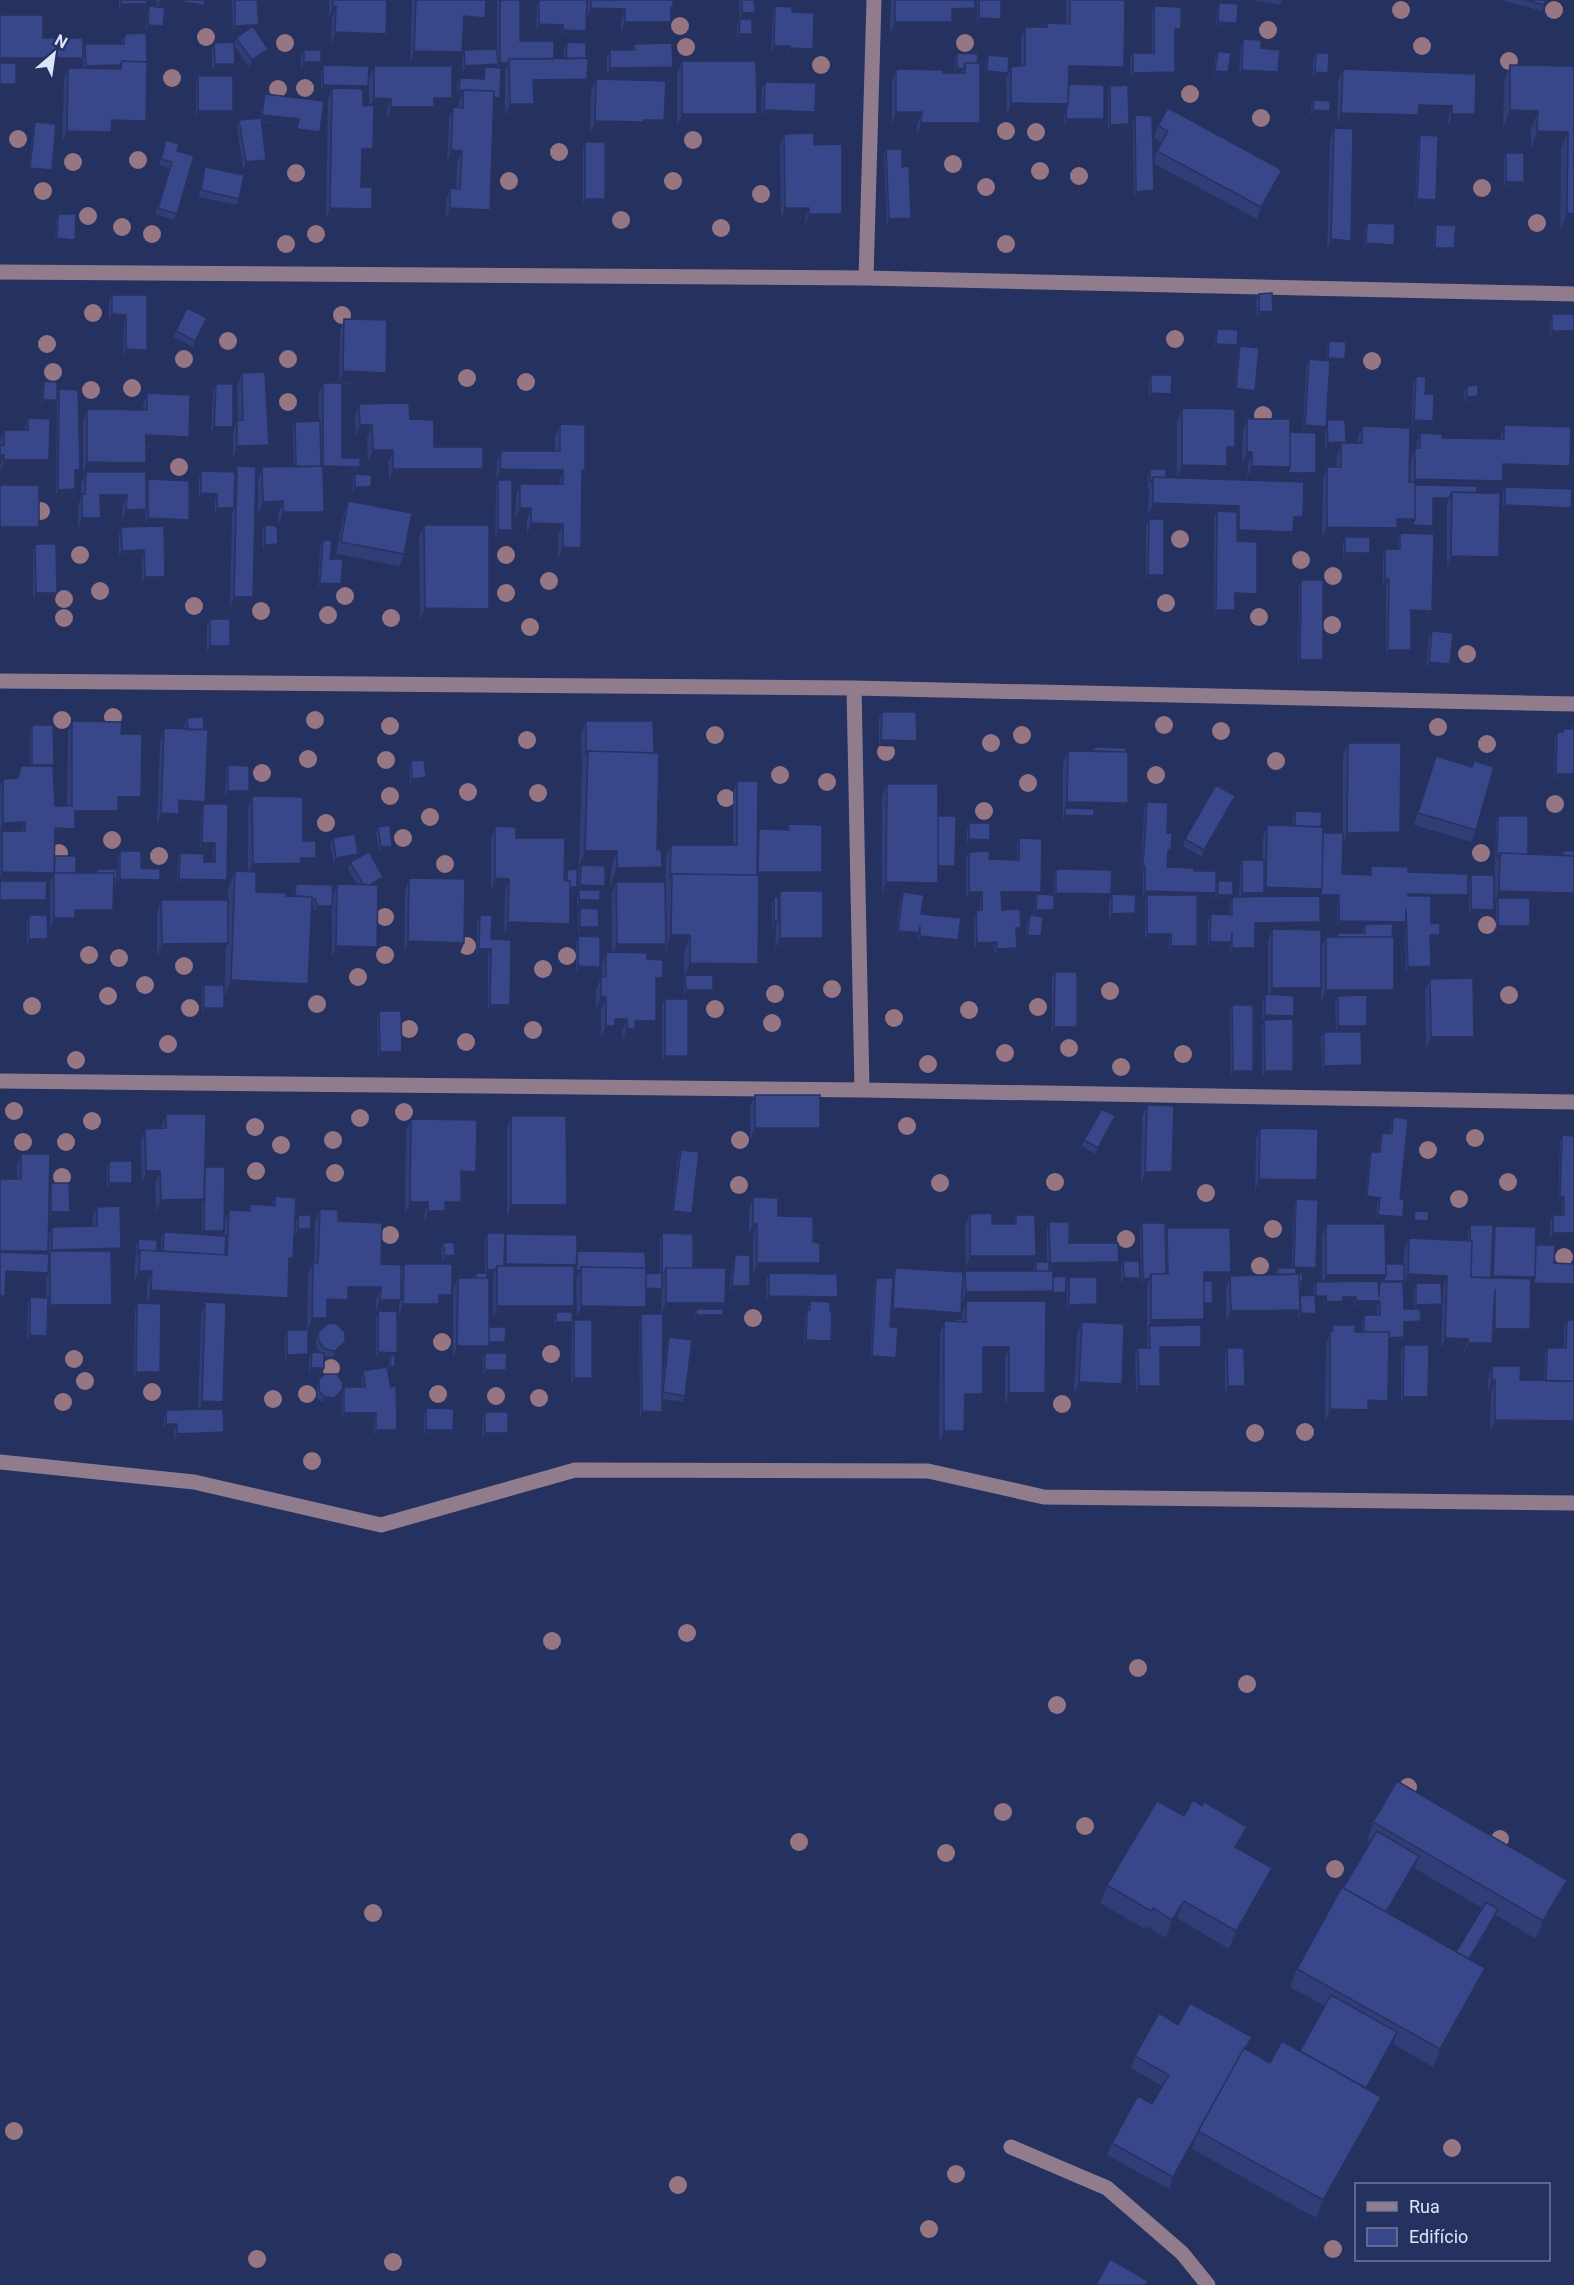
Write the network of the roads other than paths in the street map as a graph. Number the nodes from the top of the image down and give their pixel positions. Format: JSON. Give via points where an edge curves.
{"nodes":[{"id":1,"x":874,"y":0,"type":"edge"},
{"id":2,"x":0,"y":272,"type":"edge"},
{"id":3,"x":866,"y":278,"type":"junction"},
{"id":4,"x":1574,"y":294,"type":"edge"},
{"id":5,"x":0,"y":681,"type":"edge"},
{"id":6,"x":854,"y":688,"type":"junction"},
{"id":7,"x":1574,"y":704,"type":"edge"},
{"id":8,"x":0,"y":1081,"type":"edge"},
{"id":9,"x":862,"y":1090,"type":"junction"},
{"id":10,"x":1574,"y":1102,"type":"edge"},
{"id":11,"x":0,"y":1462,"type":"edge"},
{"id":12,"x":1574,"y":1503,"type":"edge"},
{"id":13,"x":1011,"y":2147,"type":"dead end"},
{"id":14,"x":1208,"y":2285,"type":"edge"}],
"edges":[{"from":1,"to":3,"type":"street"},
{"from":2,"to":3,"type":"street"},
{"from":3,"to":4,"type":"street"},
{"from":5,"to":6,"type":"street"},
{"from":6,"to":7,"type":"street"},
{"from":6,"to":9,"type":"street"},
{"from":8,"to":9,"type":"street"},
{"from":9,"to":10,"type":"street"},
{"from":11,"to":12,"type":"street","via":[[194,1482],[381,1526],[575,1470],[928,1471],[1044,1497]]},
{"from":13,"to":14,"type":"street","via":[[1107,2188],[1182,2253]]}]}
